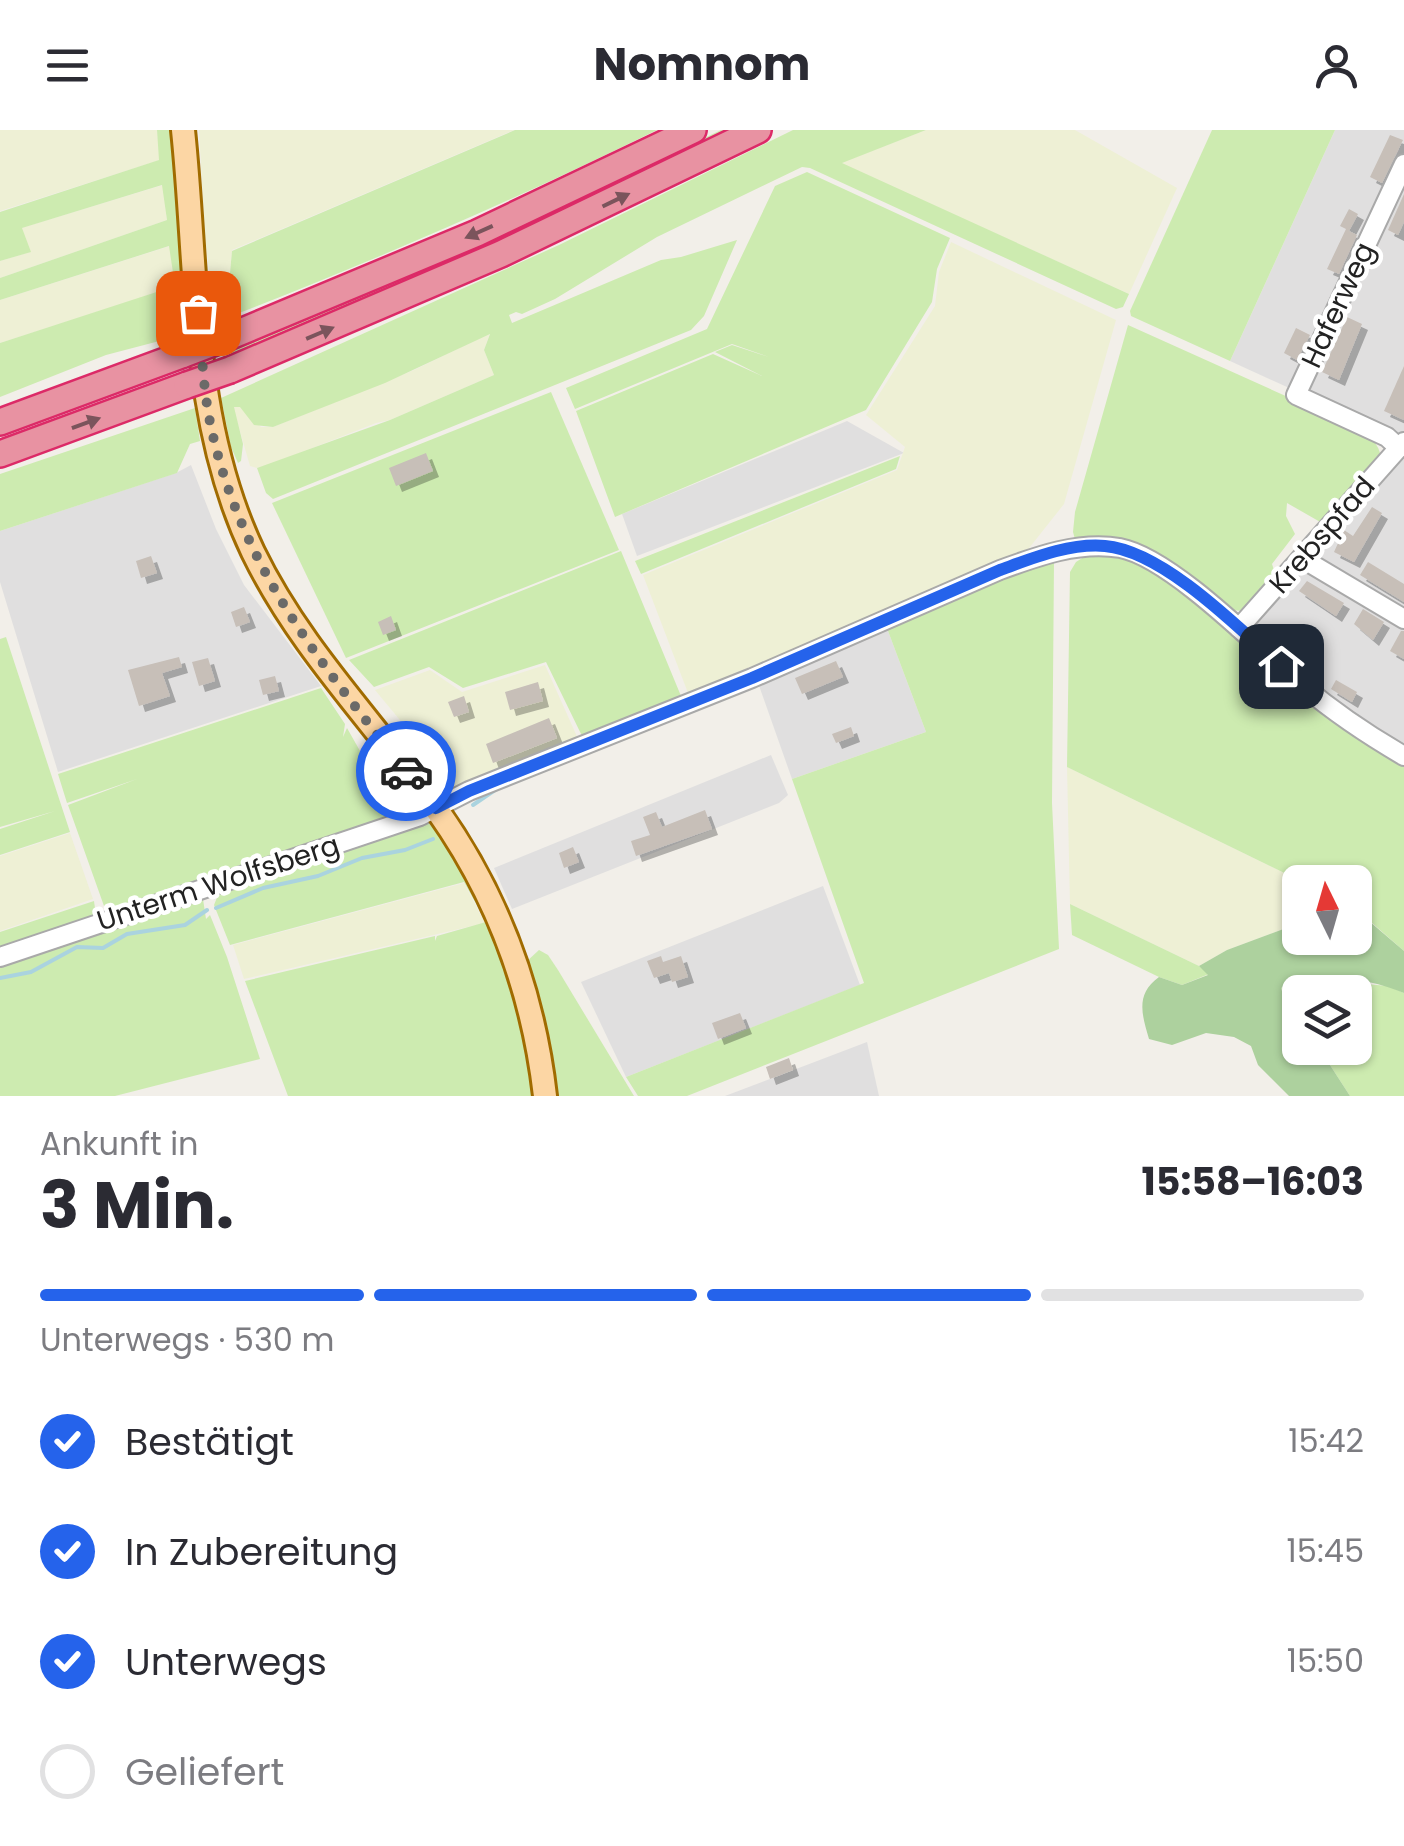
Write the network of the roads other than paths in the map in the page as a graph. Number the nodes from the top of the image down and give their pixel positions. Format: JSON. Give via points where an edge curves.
{"nodes":[{"id":1,"x":183,"y":130,"type":"edge"},
{"id":2,"x":694,"y":130,"type":"edge"},
{"id":3,"x":758,"y":130,"type":"edge"},
{"id":4,"x":1404,"y":164,"type":"edge"},
{"id":5,"x":6,"y":419,"type":"edge"},
{"id":6,"x":1401,"y":445,"type":"edge"},
{"id":7,"x":0,"y":454,"type":"edge"},
{"id":8,"x":1303,"y":559,"type":"junction"},
{"id":9,"x":1404,"y":619,"type":"edge"},
{"id":10,"x":1239,"y":628,"type":"junction"},
{"id":11,"x":1404,"y":756,"type":"edge"},
{"id":12,"x":436,"y":808,"type":"junction"},
{"id":13,"x":0,"y":956,"type":"edge"},
{"id":14,"x":545,"y":1096,"type":"edge"}],
"edges":[{"from":1,"to":12,"type":"main road","via":[[207,405],[240,522],[306,642]]},
{"from":2,"to":5,"type":"highway","one_way":true,"bridge":true,"via":[[477,233],[226,338]]},
{"from":7,"to":3,"type":"highway","one_way":true,"bridge":true,"via":[[230,370],[501,254]]},
{"from":4,"to":6,"type":"street","name":"Haferweg","via":[[1296,395]]},
{"from":6,"to":8,"type":"street","name":"Krebspfad"},
{"from":8,"to":9,"type":"street"},
{"from":8,"to":10,"type":"street","name":"Krebspfad"},
{"from":10,"to":11,"type":"street","via":[[1357,729]]},
{"from":10,"to":12,"type":"street","name":"Unterm Wolfsberg","via":[[1170,573],[1130,551],[1065,550],[1000,570]]},
{"from":12,"to":13,"type":"street","name":"Unterm Wolfsberg"},
{"from":12,"to":14,"type":"main road","via":[[516,959],[535,1023]]}]}
